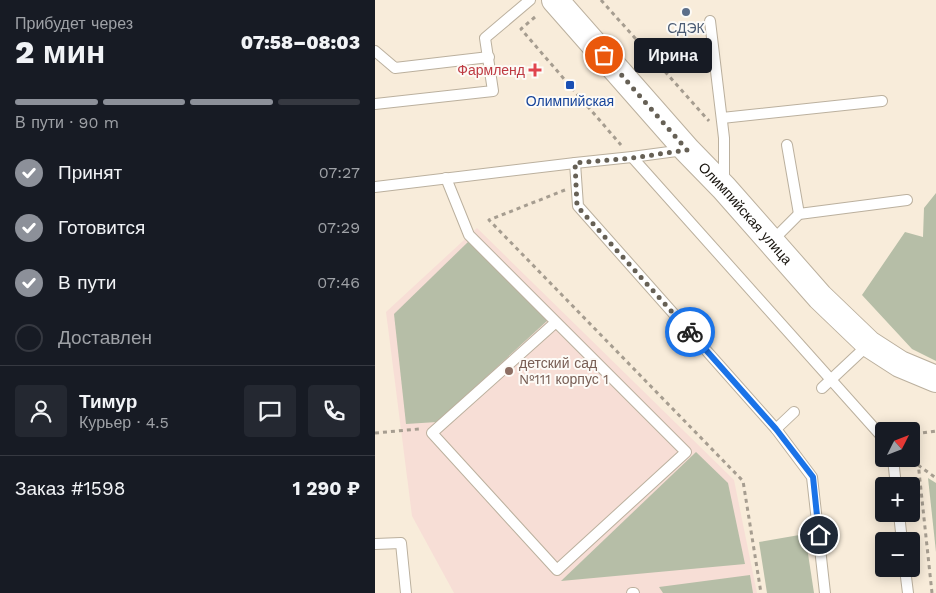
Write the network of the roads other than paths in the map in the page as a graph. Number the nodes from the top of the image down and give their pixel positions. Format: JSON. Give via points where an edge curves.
{"nodes":[{"id":1,"x":530,"y":0,"type":"edge"},
{"id":2,"x":548,"y":6,"type":"edge"},
{"id":3,"x":710,"y":21,"type":"dead end"},
{"id":4,"x":375,"y":51,"type":"edge"},
{"id":5,"x":489,"y":57,"type":"junction"},
{"id":6,"x":882,"y":101,"type":"dead end"},
{"id":7,"x":375,"y":104,"type":"edge"},
{"id":8,"x":722,"y":118,"type":"junction"},
{"id":9,"x":787,"y":145,"type":"dead end"},
{"id":10,"x":687,"y":150,"type":"junction"},
{"id":11,"x":632,"y":158,"type":"junction"},
{"id":12,"x":575,"y":163,"type":"junction"},
{"id":13,"x":446,"y":178,"type":"junction"},
{"id":14,"x":375,"y":187,"type":"edge"},
{"id":15,"x":724,"y":188,"type":"junction"},
{"id":16,"x":907,"y":200,"type":"dead end"},
{"id":17,"x":799,"y":214,"type":"junction"},
{"id":18,"x":771,"y":242,"type":"junction"},
{"id":19,"x":556,"y":322,"type":"junction"},
{"id":20,"x":869,"y":344,"type":"junction"},
{"id":21,"x":936,"y":379,"type":"edge"},
{"id":22,"x":831,"y":380,"type":"junction"},
{"id":23,"x":822,"y":388,"type":"dead end"},
{"id":24,"x":794,"y":412,"type":"dead end"},
{"id":25,"x":776,"y":429,"type":"junction"},
{"id":26,"x":875,"y":429,"type":"edge"},
{"id":27,"x":375,"y":544,"type":"edge"},
{"id":28,"x":906,"y":577,"type":"edge"},
{"id":29,"x":406,"y":593,"type":"edge"},
{"id":30,"x":825,"y":593,"type":"edge"},
{"id":31,"x":908,"y":593,"type":"edge"}],
"edges":[{"from":1,"to":5,"type":"lane","via":[[485,38]]},
{"from":2,"to":10,"type":"street","name":"Олимпийская улица"},
{"from":3,"to":8,"type":"lane"},
{"from":4,"to":5,"type":"lane","via":[[395,68]]},
{"from":5,"to":7,"type":"lane","via":[[493,91]]},
{"from":6,"to":8,"type":"lane"},
{"from":8,"to":15,"type":"lane"},
{"from":9,"to":17,"type":"lane"},
{"from":10,"to":11,"type":"lane"},
{"from":10,"to":15,"type":"street","name":"Олимпийская улица"},
{"from":11,"to":12,"type":"lane"},
{"from":11,"to":22,"type":"lane"},
{"from":12,"to":13,"type":"lane"},
{"from":12,"to":25,"type":"lane","via":[[577,206]]},
{"from":13,"to":14,"type":"lane"},
{"from":13,"to":19,"type":"lane","via":[[469,235]]},
{"from":15,"to":18,"type":"street","name":"Олимпийская улица"},
{"from":16,"to":17,"type":"lane"},
{"from":17,"to":18,"type":"lane"},
{"from":18,"to":20,"type":"street","name":"Олимпийская улица","via":[[820,297]]},
{"from":19,"to":19,"type":"lane","via":[[686,452],[557,570],[432,433]]},
{"from":20,"to":21,"type":"street","name":"Олимпийская улица","via":[[900,364]]},
{"from":20,"to":22,"type":"lane"},
{"from":22,"to":23,"type":"lane"},
{"from":22,"to":26,"type":"lane"},
{"from":24,"to":25,"type":"lane"},
{"from":25,"to":30,"type":"lane","via":[[813,477]]},
{"from":27,"to":29,"type":"lane","via":[[401,542]]},
{"from":28,"to":31,"type":"lane"}]}
